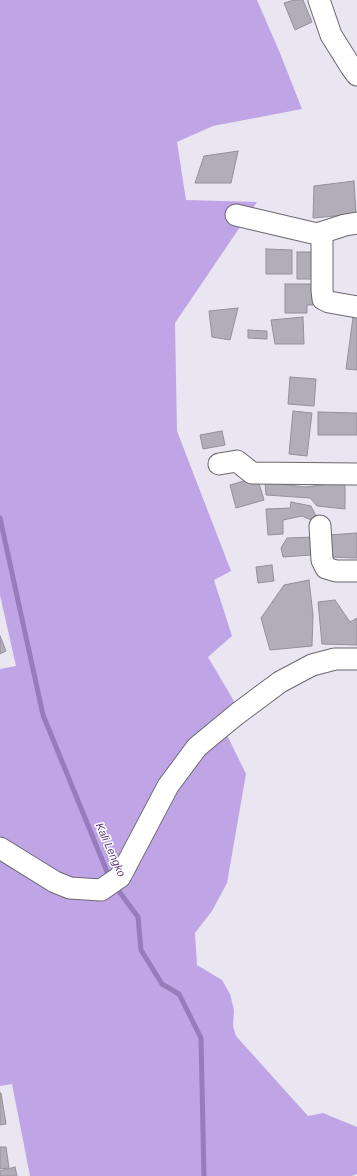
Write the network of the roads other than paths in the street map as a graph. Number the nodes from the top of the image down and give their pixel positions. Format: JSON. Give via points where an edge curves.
{"nodes":[{"id":1,"x":319,"y":0,"type":"edge"},
{"id":2,"x":357,"y":75,"type":"edge"},
{"id":3,"x":236,"y":214,"type":"dead end"},
{"id":4,"x":357,"y":223,"type":"edge"},
{"id":5,"x":322,"y":233,"type":"junction"},
{"id":6,"x":357,"y":307,"type":"edge"},
{"id":7,"x":219,"y":464,"type":"dead end"},
{"id":8,"x":357,"y":474,"type":"edge"},
{"id":9,"x":320,"y":526,"type":"dead end"},
{"id":10,"x":357,"y":571,"type":"edge"},
{"id":11,"x":357,"y":659,"type":"edge"},
{"id":12,"x":0,"y":848,"type":"edge"}],
"edges":[{"from":1,"to":2,"type":"street","via":[[331,35]]},
{"from":3,"to":5,"type":"street","via":[[311,233]]},
{"from":4,"to":5,"type":"street"},
{"from":5,"to":6,"type":"street","via":[[324,299]]},
{"from":7,"to":8,"type":"street","via":[[237,461],[252,473]]},
{"from":9,"to":10,"type":"street","via":[[322,560],[326,568],[336,572]]},
{"from":11,"to":12,"type":"street","via":[[335,659],[312,665],[280,682],[197,746],[168,786],[120,877],[101,890],[70,888],[55,882]]}]}
